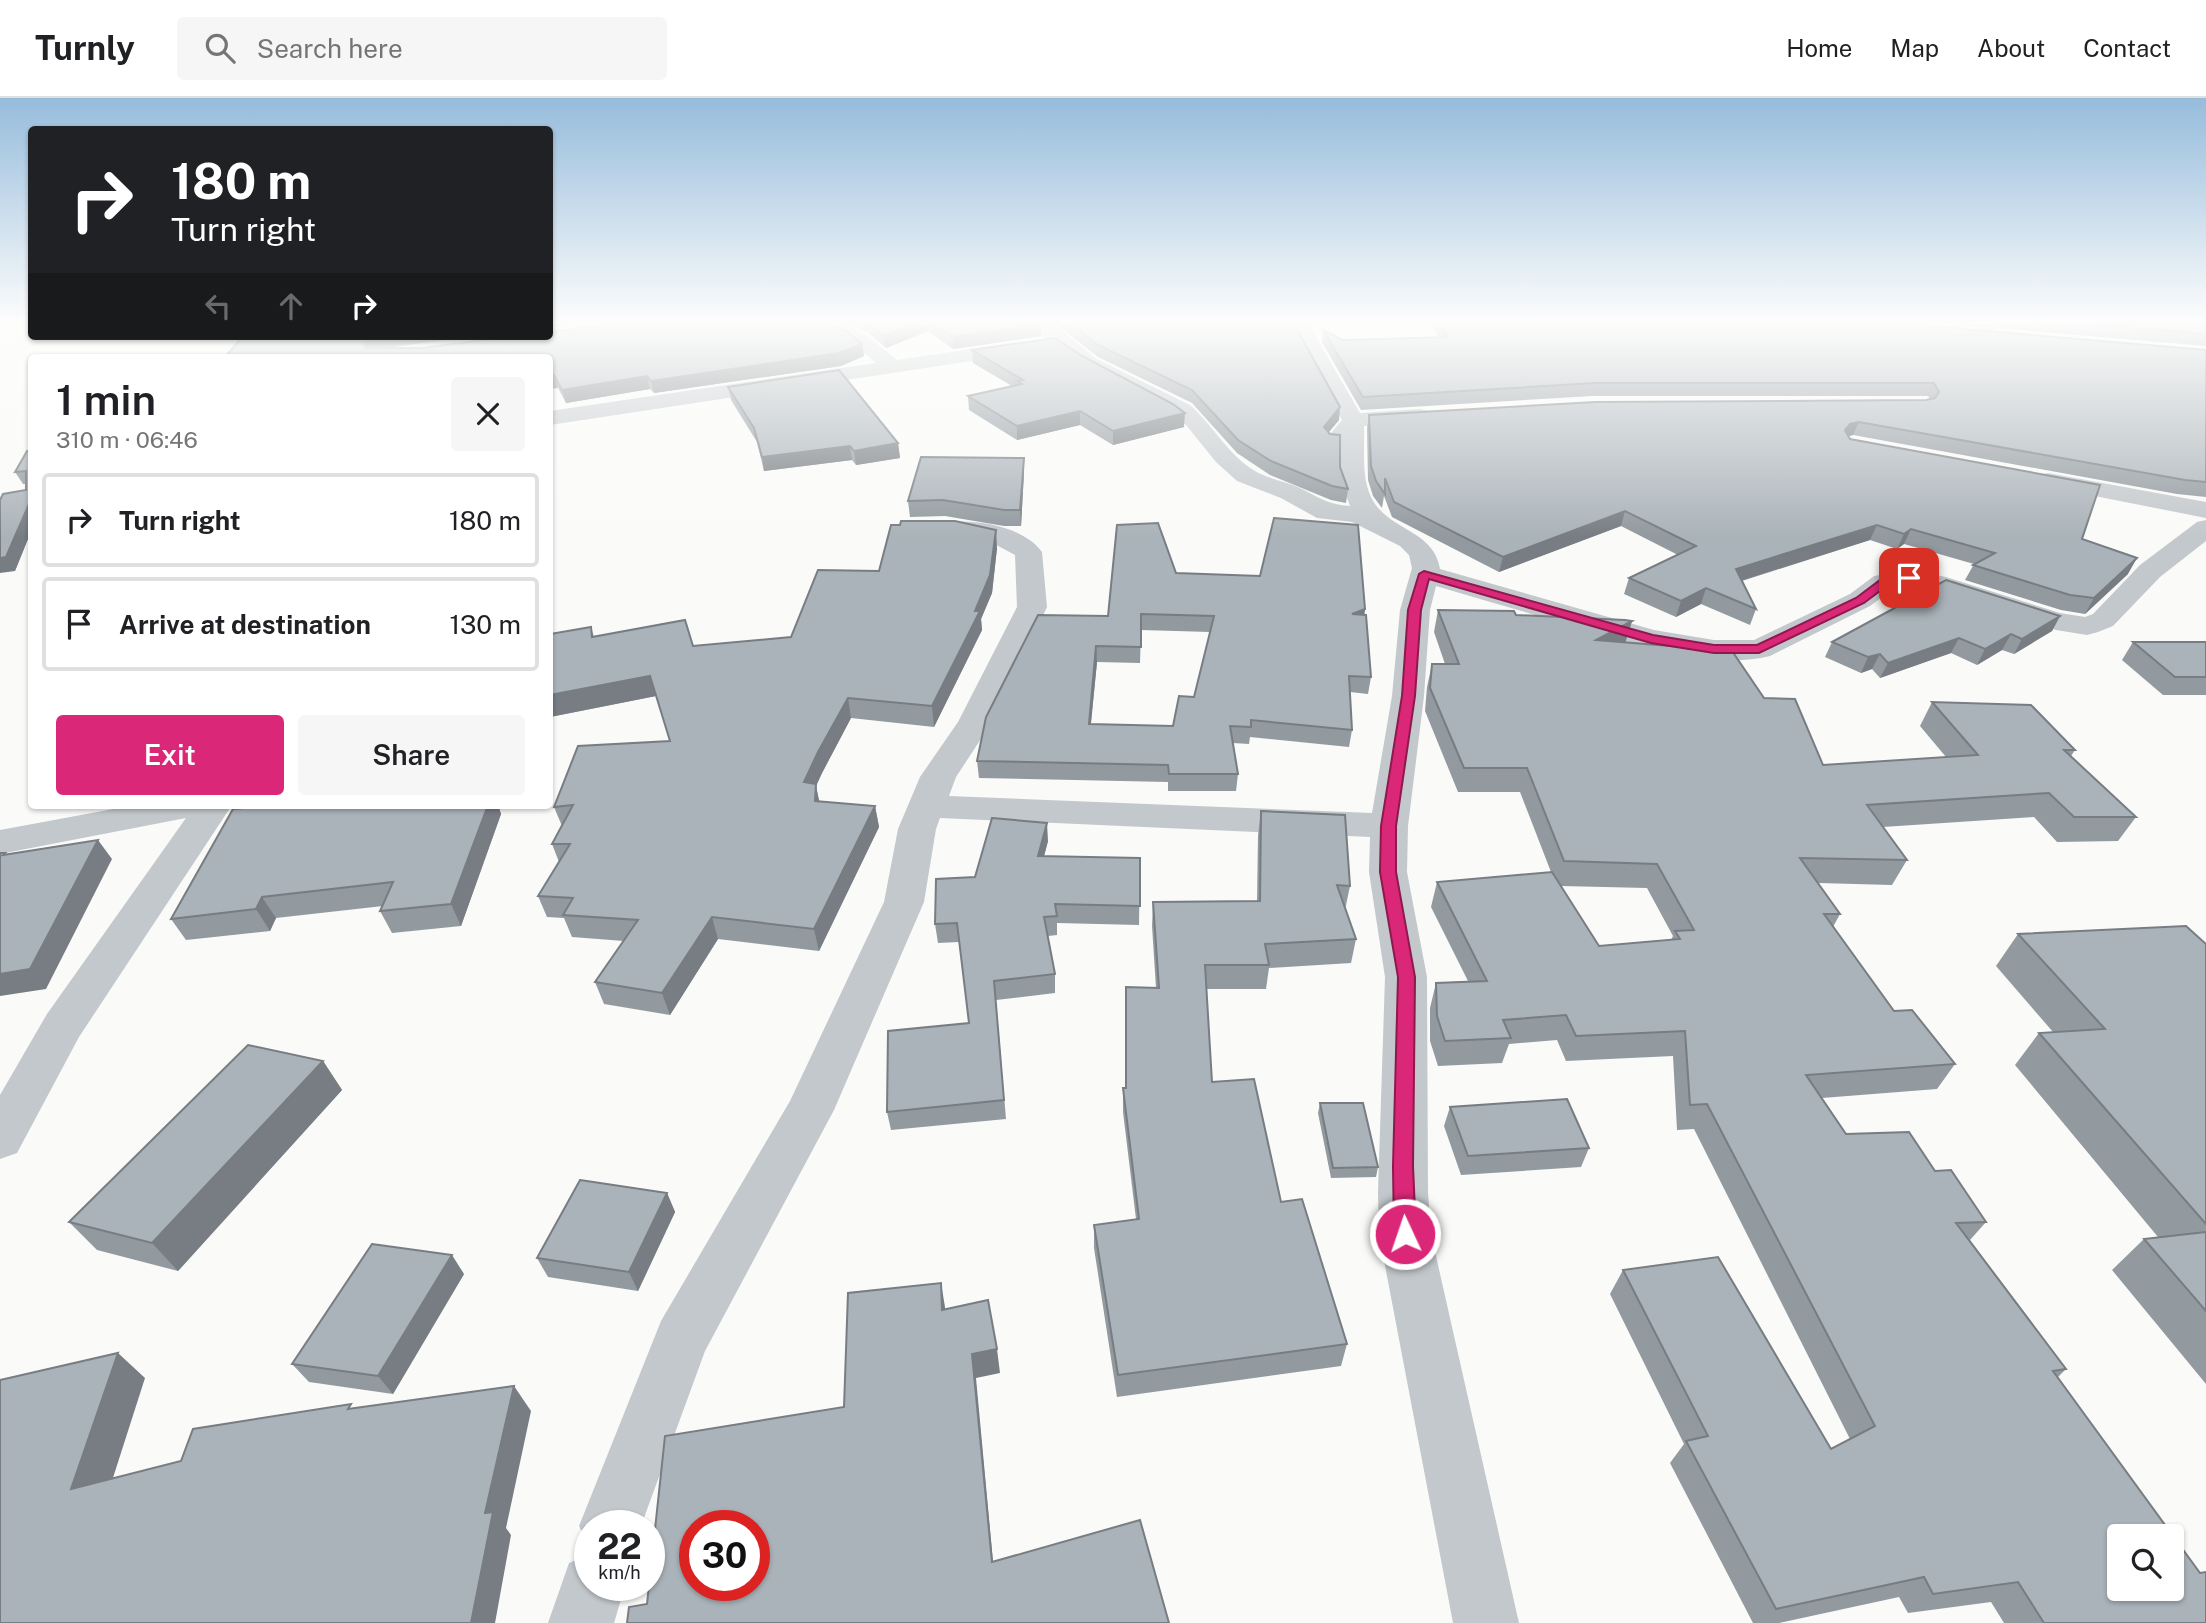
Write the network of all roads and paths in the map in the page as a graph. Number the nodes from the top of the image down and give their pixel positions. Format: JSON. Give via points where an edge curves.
{"nodes":[{"id":1,"x":707,"y":395,"type":"edge"},
{"id":2,"x":1153,"y":395,"type":"edge"},
{"id":3,"x":1339,"y":395,"type":"edge"},
{"id":4,"x":1446,"y":414,"type":"edge"},
{"id":5,"x":553,"y":418,"type":"edge"},
{"id":6,"x":1353,"y":420,"type":"junction"},
{"id":7,"x":1337,"y":440,"type":"edge"},
{"id":8,"x":2021,"y":475,"type":"edge"},
{"id":9,"x":2206,"y":510,"type":"edge"},
{"id":10,"x":1382,"y":525,"type":"junction"},
{"id":11,"x":2206,"y":528,"type":"edge"},
{"id":12,"x":906,"y":529,"type":"edge"},
{"id":13,"x":1424,"y":574,"type":"junction"},
{"id":14,"x":926,"y":806,"type":"junction"},
{"id":15,"x":176,"y":809,"type":"edge"},
{"id":16,"x":211,"y":809,"type":"edge"},
{"id":17,"x":1389,"y":826,"type":"junction"},
{"id":18,"x":0,"y":842,"type":"edge"},
{"id":19,"x":0,"y":1139,"type":"edge"},
{"id":20,"x":616,"y":1510,"type":"edge"},
{"id":21,"x":588,"y":1601,"type":"edge"},
{"id":22,"x":581,"y":1623,"type":"edge"},
{"id":23,"x":1486,"y":1623,"type":"edge"}],
"edges":[{"from":1,"to":5,"type":"street"},
{"from":2,"to":10,"type":"street","via":[[1182,410],[1246,476],[1325,513],[1357,514]]},
{"from":3,"to":6,"type":"street"},
{"from":4,"to":6,"type":"street"},
{"from":6,"to":7,"type":"street"},
{"from":6,"to":10,"type":"street","via":[[1353,481],[1360,502]]},
{"from":8,"to":9,"type":"street"},
{"from":10,"to":13,"type":"street","via":[[1422,552]]},
{"from":11,"to":13,"type":"street","via":[[2150,571],[2103,620],[2087,626],[1909,578],[1884,582],[1860,600],[1759,649],[1714,649],[1651,639]]},
{"from":12,"to":14,"type":"street","via":[[1002,535],[1014,540],[1028,552],[1032,607],[975,722]]},
{"from":13,"to":17,"type":"street","via":[[1415,610]]},
{"from":14,"to":17,"type":"street"},
{"from":14,"to":20,"type":"street","via":[[917,829],[904,902],[810,1110],[681,1340]]},
{"from":15,"to":18,"type":"street"},
{"from":16,"to":19,"type":"street","via":[[62,1026]]},
{"from":17,"to":23,"type":"street","via":[[1388,872],[1406,977],[1405,1234]]},
{"from":21,"to":22,"type":"street"}]}
